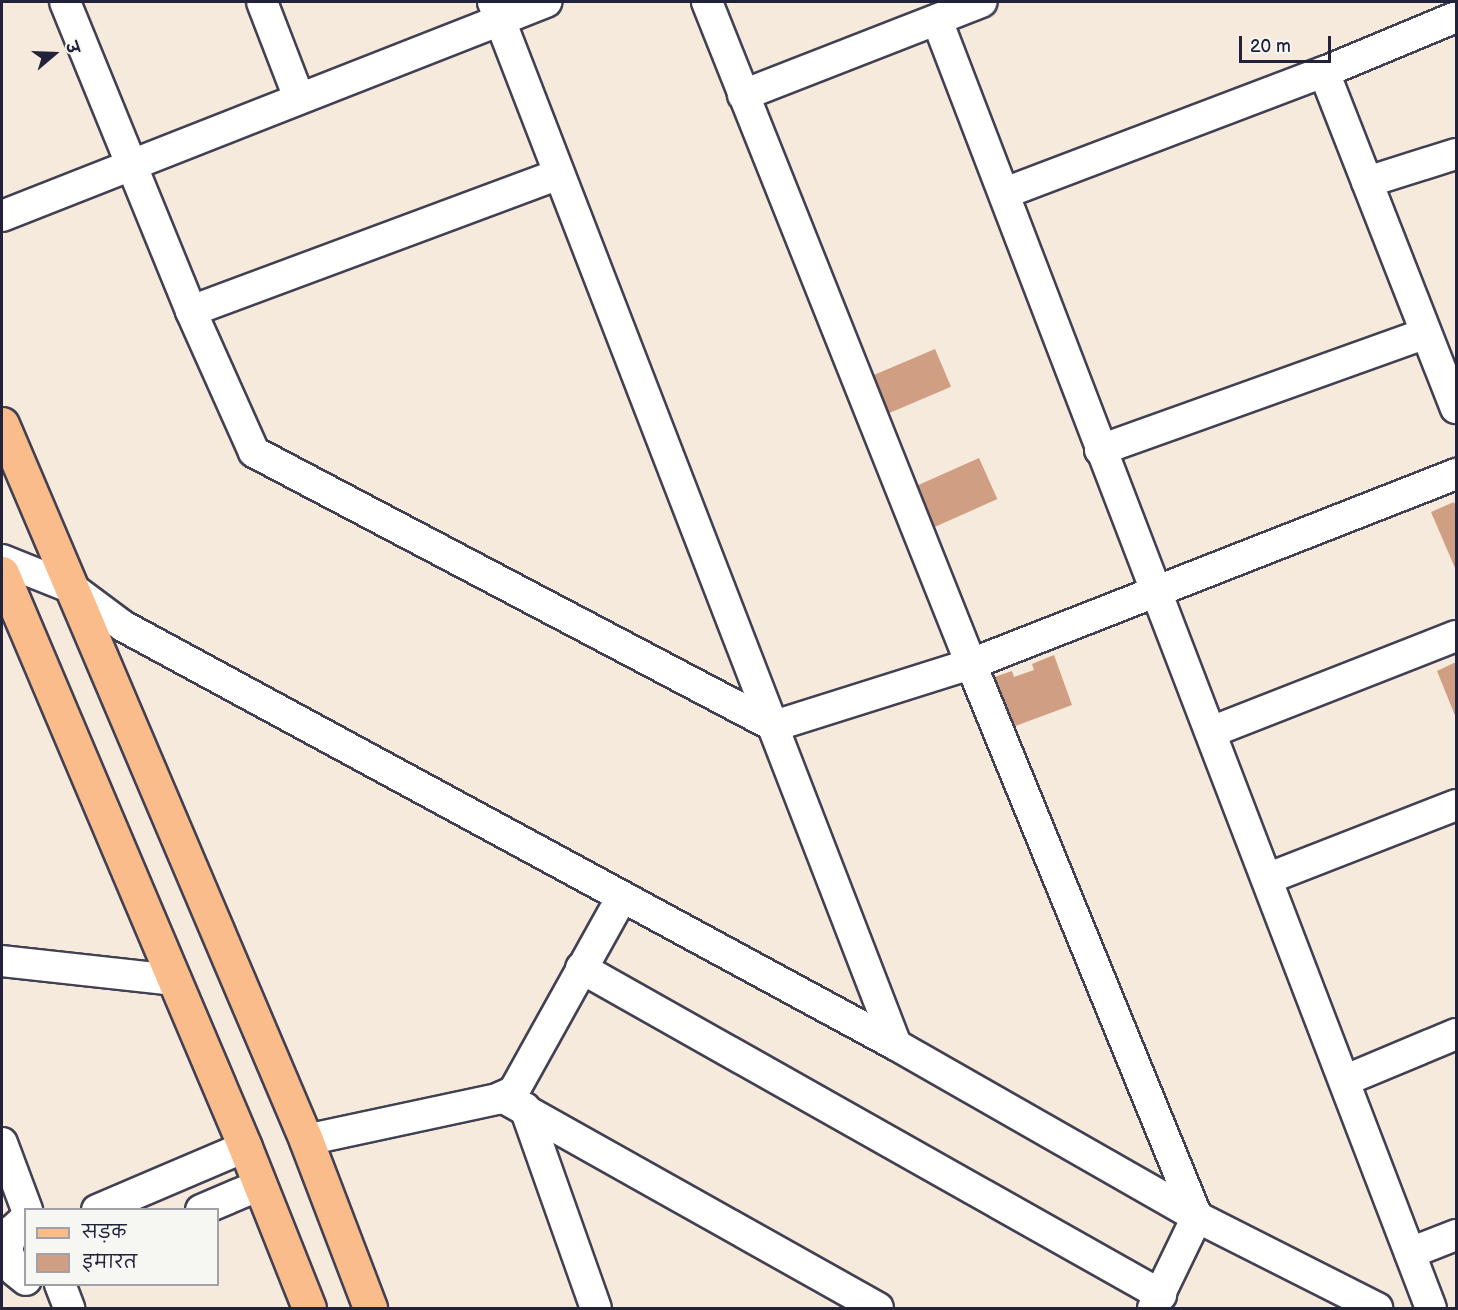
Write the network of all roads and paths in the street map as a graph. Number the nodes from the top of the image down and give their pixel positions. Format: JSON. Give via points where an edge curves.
{"nodes":[{"id":1,"x":65,"y":2,"type":"edge"},
{"id":2,"x":262,"y":2,"type":"edge"},
{"id":3,"x":546,"y":2,"type":"edge"},
{"id":4,"x":707,"y":2,"type":"edge"},
{"id":5,"x":981,"y":2,"type":"edge"},
{"id":6,"x":496,"y":10,"type":"edge"},
{"id":7,"x":1456,"y":17,"type":"edge"},
{"id":8,"x":937,"y":20,"type":"junction"},
{"id":9,"x":1324,"y":72,"type":"junction"},
{"id":10,"x":743,"y":95,"type":"junction"},
{"id":11,"x":299,"y":98,"type":"junction"},
{"id":12,"x":1456,"y":154,"type":"edge"},
{"id":13,"x":132,"y":166,"type":"junction"},
{"id":14,"x":557,"y":175,"type":"junction"},
{"id":15,"x":1367,"y":182,"type":"junction"},
{"id":16,"x":1005,"y":193,"type":"junction"},
{"id":17,"x":2,"y":216,"type":"edge"},
{"id":18,"x":191,"y":311,"type":"junction"},
{"id":19,"x":1426,"y":333,"type":"junction"},
{"id":20,"x":1456,"y":408,"type":"edge"},
{"id":21,"x":2,"y":424,"type":"edge"},
{"id":22,"x":1100,"y":450,"type":"junction"},
{"id":23,"x":1456,"y":474,"type":"edge"},
{"id":24,"x":2,"y":560,"type":"edge"},
{"id":25,"x":2,"y":573,"type":"edge"},
{"id":26,"x":72,"y":588,"type":"junction"},
{"id":27,"x":1154,"y":590,"type":"junction"},
{"id":28,"x":1456,"y":636,"type":"edge"},
{"id":29,"x":971,"y":664,"type":"junction"},
{"id":30,"x":774,"y":726,"type":"junction"},
{"id":31,"x":1211,"y":732,"type":"junction"},
{"id":32,"x":1456,"y":805,"type":"edge"},
{"id":33,"x":1269,"y":878,"type":"junction"},
{"id":34,"x":621,"y":899,"type":"junction"},
{"id":35,"x":2,"y":961,"type":"edge"},
{"id":36,"x":581,"y":968,"type":"junction"},
{"id":37,"x":174,"y":980,"type":"junction"},
{"id":38,"x":1456,"y":1034,"type":"edge"},
{"id":39,"x":896,"y":1045,"type":"junction"},
{"id":40,"x":1346,"y":1080,"type":"junction"},
{"id":41,"x":513,"y":1102,"type":"junction"},
{"id":42,"x":306,"y":1140,"type":"junction"},
{"id":43,"x":2,"y":1143,"type":"edge"},
{"id":44,"x":245,"y":1147,"type":"junction"},
{"id":45,"x":260,"y":1185,"type":"junction"},
{"id":46,"x":27,"y":1208,"type":"edge"},
{"id":47,"x":99,"y":1208,"type":"edge"},
{"id":48,"x":203,"y":1208,"type":"edge"},
{"id":49,"x":1197,"y":1217,"type":"junction"},
{"id":50,"x":24,"y":1220,"type":"edge"},
{"id":51,"x":1456,"y":1235,"type":"edge"},
{"id":52,"x":1410,"y":1253,"type":"junction"},
{"id":53,"x":12,"y":1268,"type":"edge"},
{"id":54,"x":61,"y":1286,"type":"edge"},
{"id":55,"x":1157,"y":1302,"type":"edge"},
{"id":56,"x":69,"y":1308,"type":"edge"},
{"id":57,"x":309,"y":1308,"type":"edge"},
{"id":58,"x":370,"y":1308,"type":"edge"},
{"id":59,"x":596,"y":1308,"type":"edge"},
{"id":60,"x":878,"y":1308,"type":"edge"},
{"id":61,"x":1377,"y":1308,"type":"edge"},
{"id":62,"x":1431,"y":1308,"type":"edge"}],
"edges":[{"from":1,"to":13,"type":"street"},
{"from":2,"to":11,"type":"street"},
{"from":3,"to":6,"type":"street"},
{"from":4,"to":10,"type":"street"},
{"from":5,"to":8,"type":"street"},
{"from":6,"to":11,"type":"street"},
{"from":6,"to":14,"type":"street"},
{"from":7,"to":9,"type":"street"},
{"from":8,"to":10,"type":"street"},
{"from":8,"to":16,"type":"street"},
{"from":9,"to":15,"type":"street"},
{"from":9,"to":16,"type":"street"},
{"from":10,"to":29,"type":"street"},
{"from":11,"to":13,"type":"street"},
{"from":12,"to":15,"type":"street"},
{"from":13,"to":17,"type":"street"},
{"from":13,"to":18,"type":"street"},
{"from":14,"to":18,"type":"street"},
{"from":14,"to":30,"type":"street"},
{"from":15,"to":19,"type":"street"},
{"from":16,"to":22,"type":"street"},
{"from":18,"to":30,"type":"street","via":[[254,452]]},
{"from":19,"to":20,"type":"street"},
{"from":19,"to":22,"type":"street"},
{"from":21,"to":26,"type":"main road"},
{"from":22,"to":27,"type":"street"},
{"from":23,"to":27,"type":"street"},
{"from":24,"to":26,"type":"street"},
{"from":25,"to":37,"type":"main road"},
{"from":26,"to":34,"type":"street","via":[[123,626]]},
{"from":26,"to":42,"type":"main road"},
{"from":27,"to":29,"type":"street"},
{"from":27,"to":31,"type":"street"},
{"from":28,"to":31,"type":"street"},
{"from":29,"to":30,"type":"street"},
{"from":29,"to":49,"type":"street"},
{"from":30,"to":39,"type":"street"},
{"from":31,"to":33,"type":"street"},
{"from":32,"to":33,"type":"street"},
{"from":33,"to":40,"type":"street"},
{"from":34,"to":36,"type":"street"},
{"from":34,"to":39,"type":"street"},
{"from":35,"to":37,"type":"street"},
{"from":36,"to":41,"type":"street","via":[[514,1092]]},
{"from":36,"to":55,"type":"street"},
{"from":37,"to":44,"type":"main road"},
{"from":38,"to":40,"type":"street"},
{"from":39,"to":49,"type":"street"},
{"from":40,"to":52,"type":"street"},
{"from":41,"to":42,"type":"street"},
{"from":41,"to":59,"type":"street"},
{"from":41,"to":60,"type":"street"},
{"from":42,"to":58,"type":"main road"},
{"from":43,"to":46,"type":"street"},
{"from":44,"to":45,"type":"main road"},
{"from":44,"to":47,"type":"street"},
{"from":45,"to":48,"type":"street"},
{"from":45,"to":57,"type":"main road"},
{"from":49,"to":55,"type":"street"},
{"from":49,"to":61,"type":"street"},
{"from":50,"to":53,"type":"street","via":[[8,1239]]},
{"from":51,"to":52,"type":"street"},
{"from":52,"to":62,"type":"street"},
{"from":54,"to":56,"type":"street"}]}
